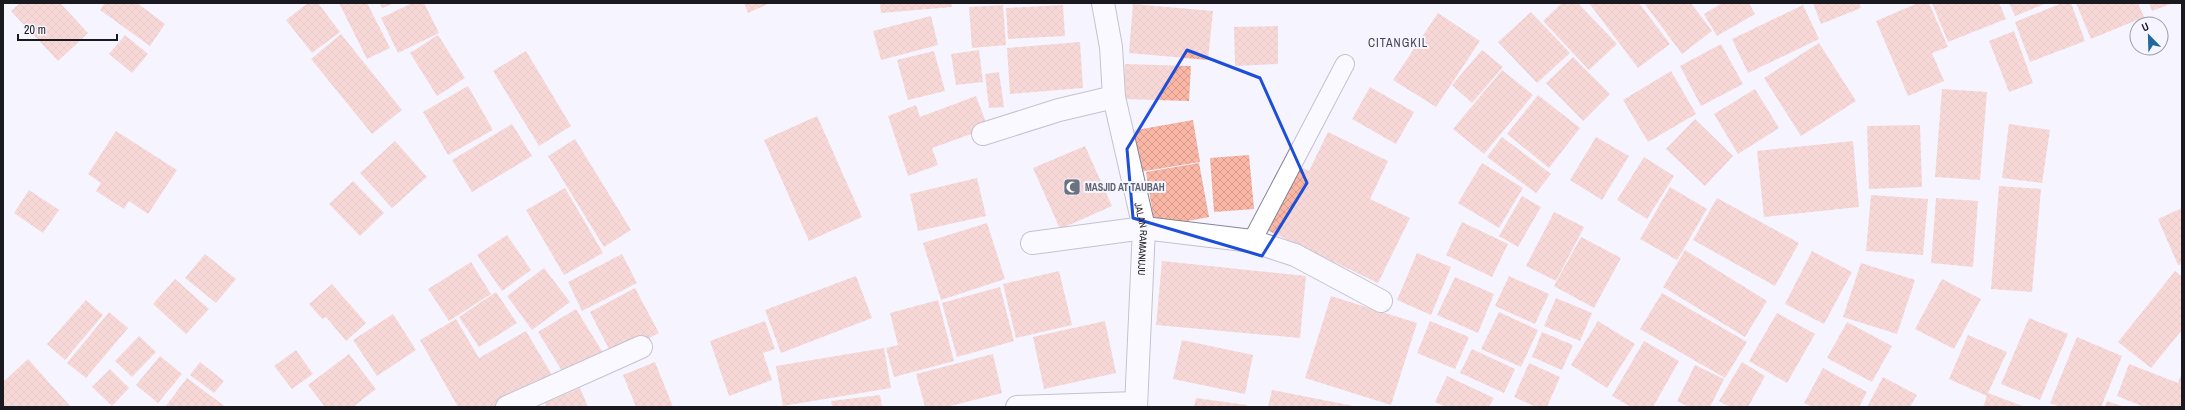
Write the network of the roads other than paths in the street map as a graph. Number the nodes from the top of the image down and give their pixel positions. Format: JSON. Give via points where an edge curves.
{"nodes":[{"id":1,"x":1103,"y":3,"type":"edge"},
{"id":2,"x":1345,"y":64,"type":"dead end"},
{"id":3,"x":1114,"y":97,"type":"junction"},
{"id":4,"x":983,"y":134,"type":"dead end"},
{"id":5,"x":1144,"y":228,"type":"junction"},
{"id":6,"x":1252,"y":241,"type":"junction"},
{"id":7,"x":1032,"y":243,"type":"dead end"},
{"id":8,"x":1381,"y":301,"type":"dead end"},
{"id":9,"x":641,"y":347,"type":"dead end"},
{"id":10,"x":1136,"y":405,"type":"edge"},
{"id":11,"x":507,"y":407,"type":"edge"},
{"id":12,"x":1016,"y":407,"type":"edge"}],
"edges":[{"from":1,"to":3,"type":"street","name":"JALAN RAMANUJU","via":[[1111,47]]},
{"from":2,"to":6,"type":"lane"},
{"from":3,"to":4,"type":"street","via":[[1059,110]]},
{"from":3,"to":5,"type":"street","name":"JALAN RAMANUJU"},
{"from":5,"to":6,"type":"street"},
{"from":5,"to":7,"type":"street"},
{"from":5,"to":10,"type":"street","name":"JALAN RAMANUJU"},
{"from":6,"to":8,"type":"street","via":[[1295,255]]},
{"from":9,"to":11,"type":"street"},
{"from":10,"to":12,"type":"street"}]}
